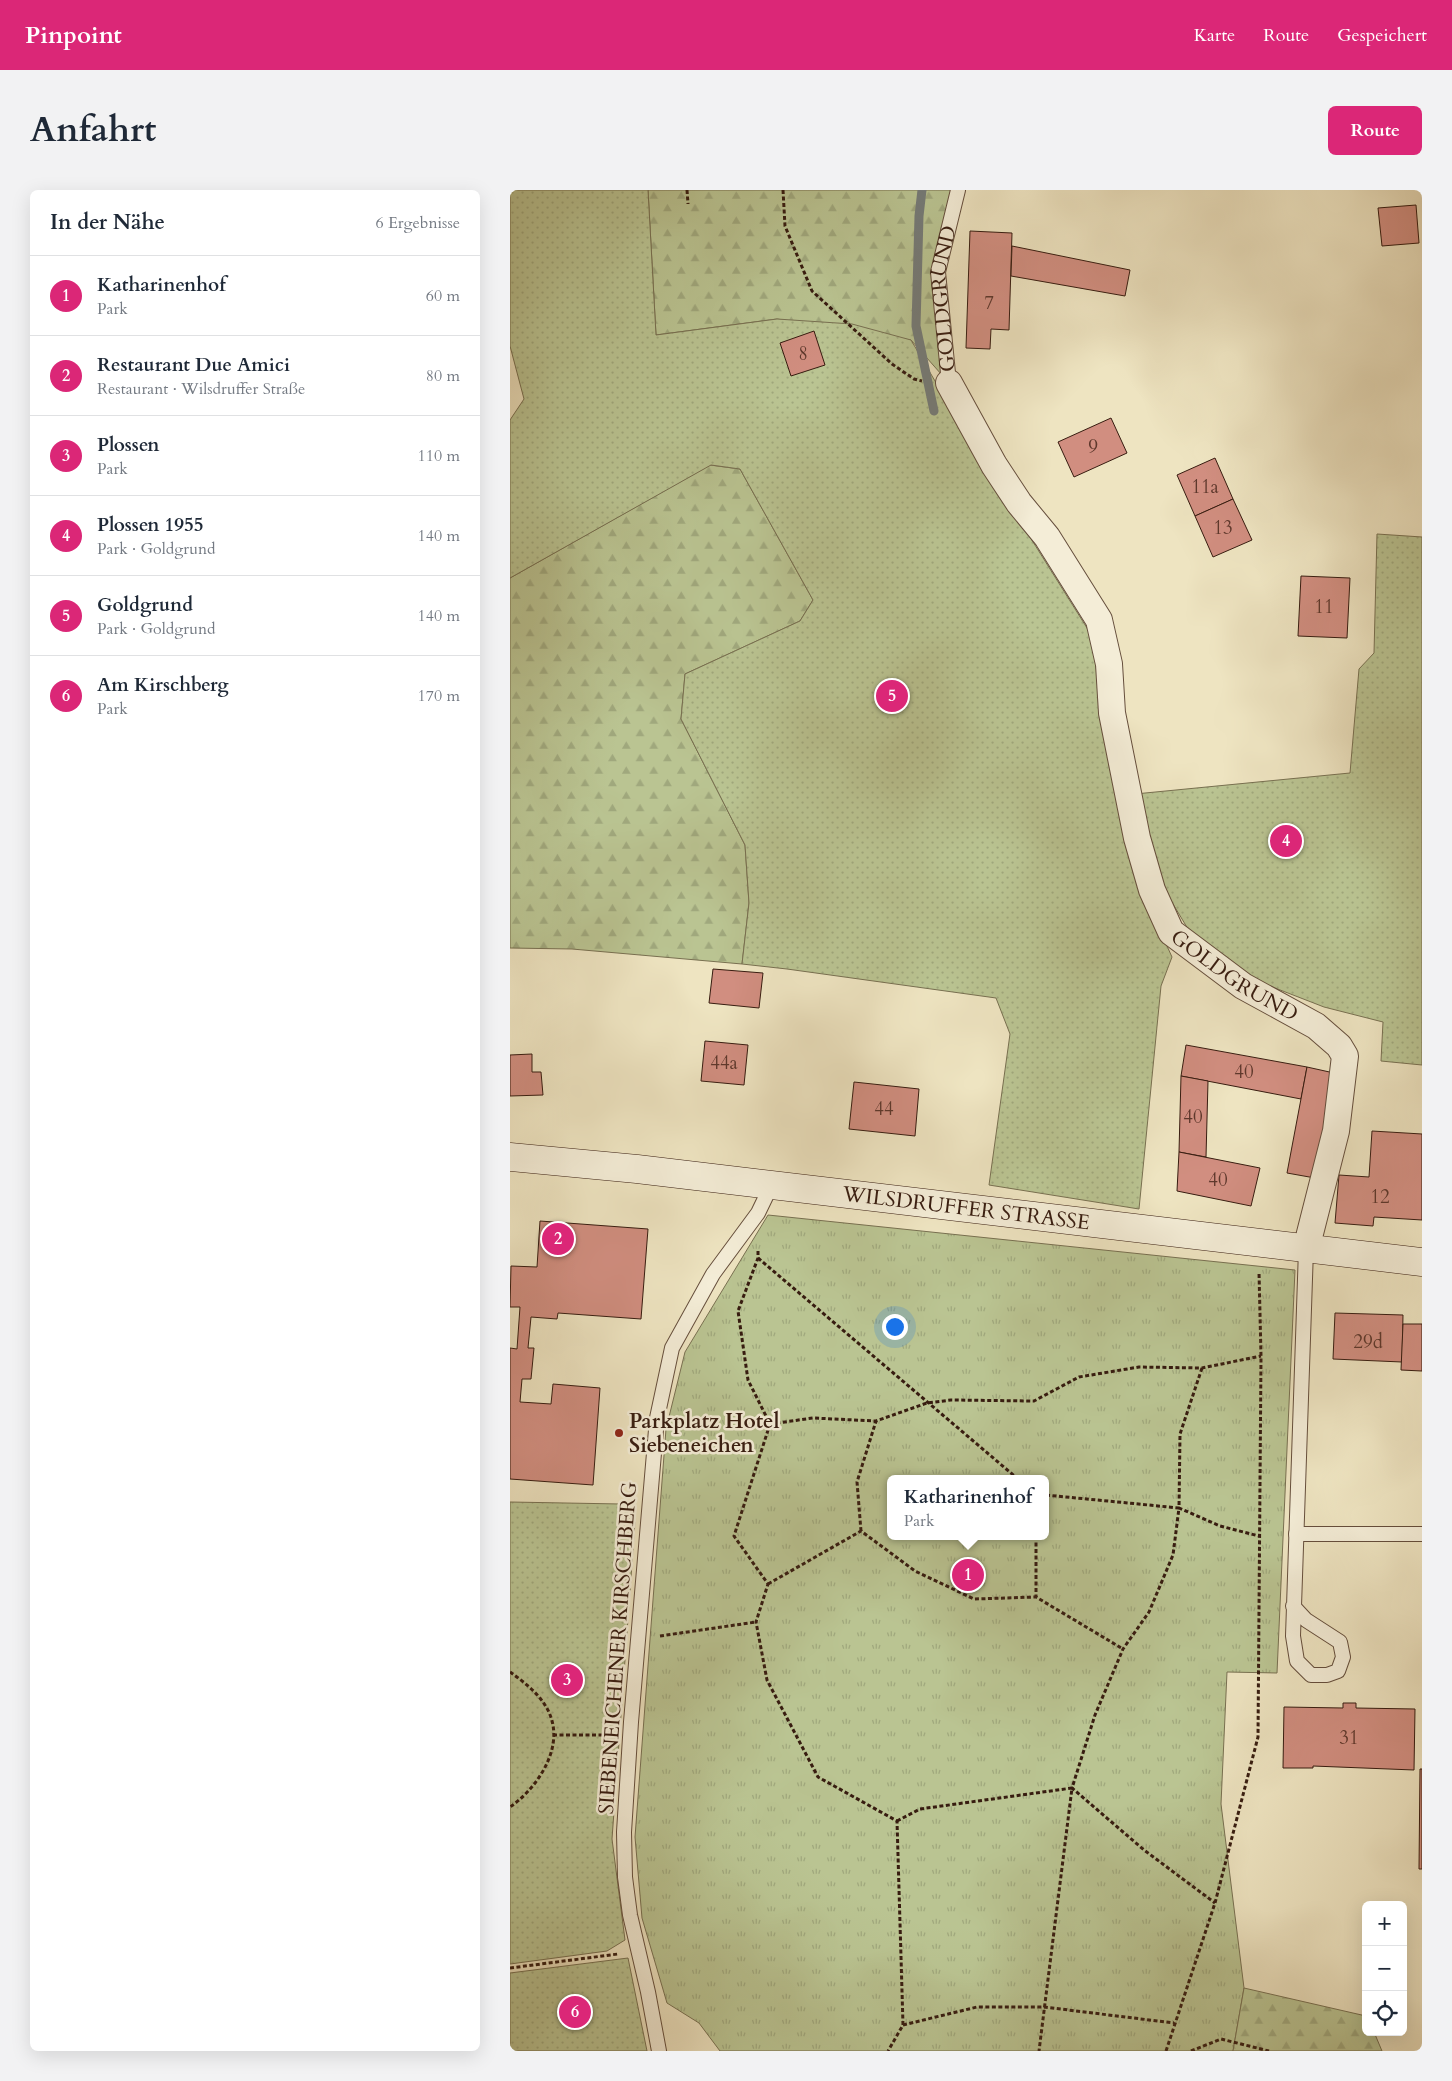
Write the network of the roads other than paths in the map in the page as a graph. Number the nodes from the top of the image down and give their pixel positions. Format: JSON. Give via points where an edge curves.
{"nodes":[{"id":1,"x":958,"y":190,"type":"edge"},
{"id":2,"x":949,"y":383,"type":"joint"},
{"id":3,"x":510,"y":1157,"type":"edge"},
{"id":4,"x":771,"y":1186,"type":"junction"},
{"id":5,"x":1306,"y":1249,"type":"junction"},
{"id":6,"x":1422,"y":1262,"type":"edge"},
{"id":7,"x":1296,"y":1534,"type":"junction"},
{"id":8,"x":1422,"y":1534,"type":"edge"},
{"id":9,"x":1294,"y":1606,"type":"junction"},
{"id":10,"x":659,"y":2051,"type":"edge"}],
"edges":[{"from":1,"to":2,"type":"lane","name":"GOLDGRUND","via":[[938,272]]},
{"from":2,"to":5,"type":"street","name":"GOLDGRUND","via":[[994,465],[1019,503],[1048,537],[1099,620],[1109,664],[1112,713],[1137,838],[1152,890],[1171,932],[1243,986],[1316,1026],[1346,1056],[1336,1131]]},
{"from":3,"to":4,"type":"main road","name":"WILSDRUFFER STRASSE"},
{"from":4,"to":5,"type":"main road","name":"WILSDRUFFER STRASSE"},
{"from":4,"to":10,"type":"lane","name":"SIEBENEICHENER KIRSCHBERG","via":[[758,1213],[713,1274],[672,1348],[657,1418],[624,1832],[630,1916]]},
{"from":5,"to":6,"type":"main road","name":"WILSDRUFFER STRASSE"},
{"from":5,"to":7,"type":"lane"},
{"from":7,"to":8,"type":"lane"},
{"from":7,"to":9,"type":"lane"},
{"from":9,"to":9,"type":"lane","via":[[1306,1620],[1340,1642],[1343,1657],[1338,1671],[1311,1675],[1297,1661],[1293,1636]]}]}
